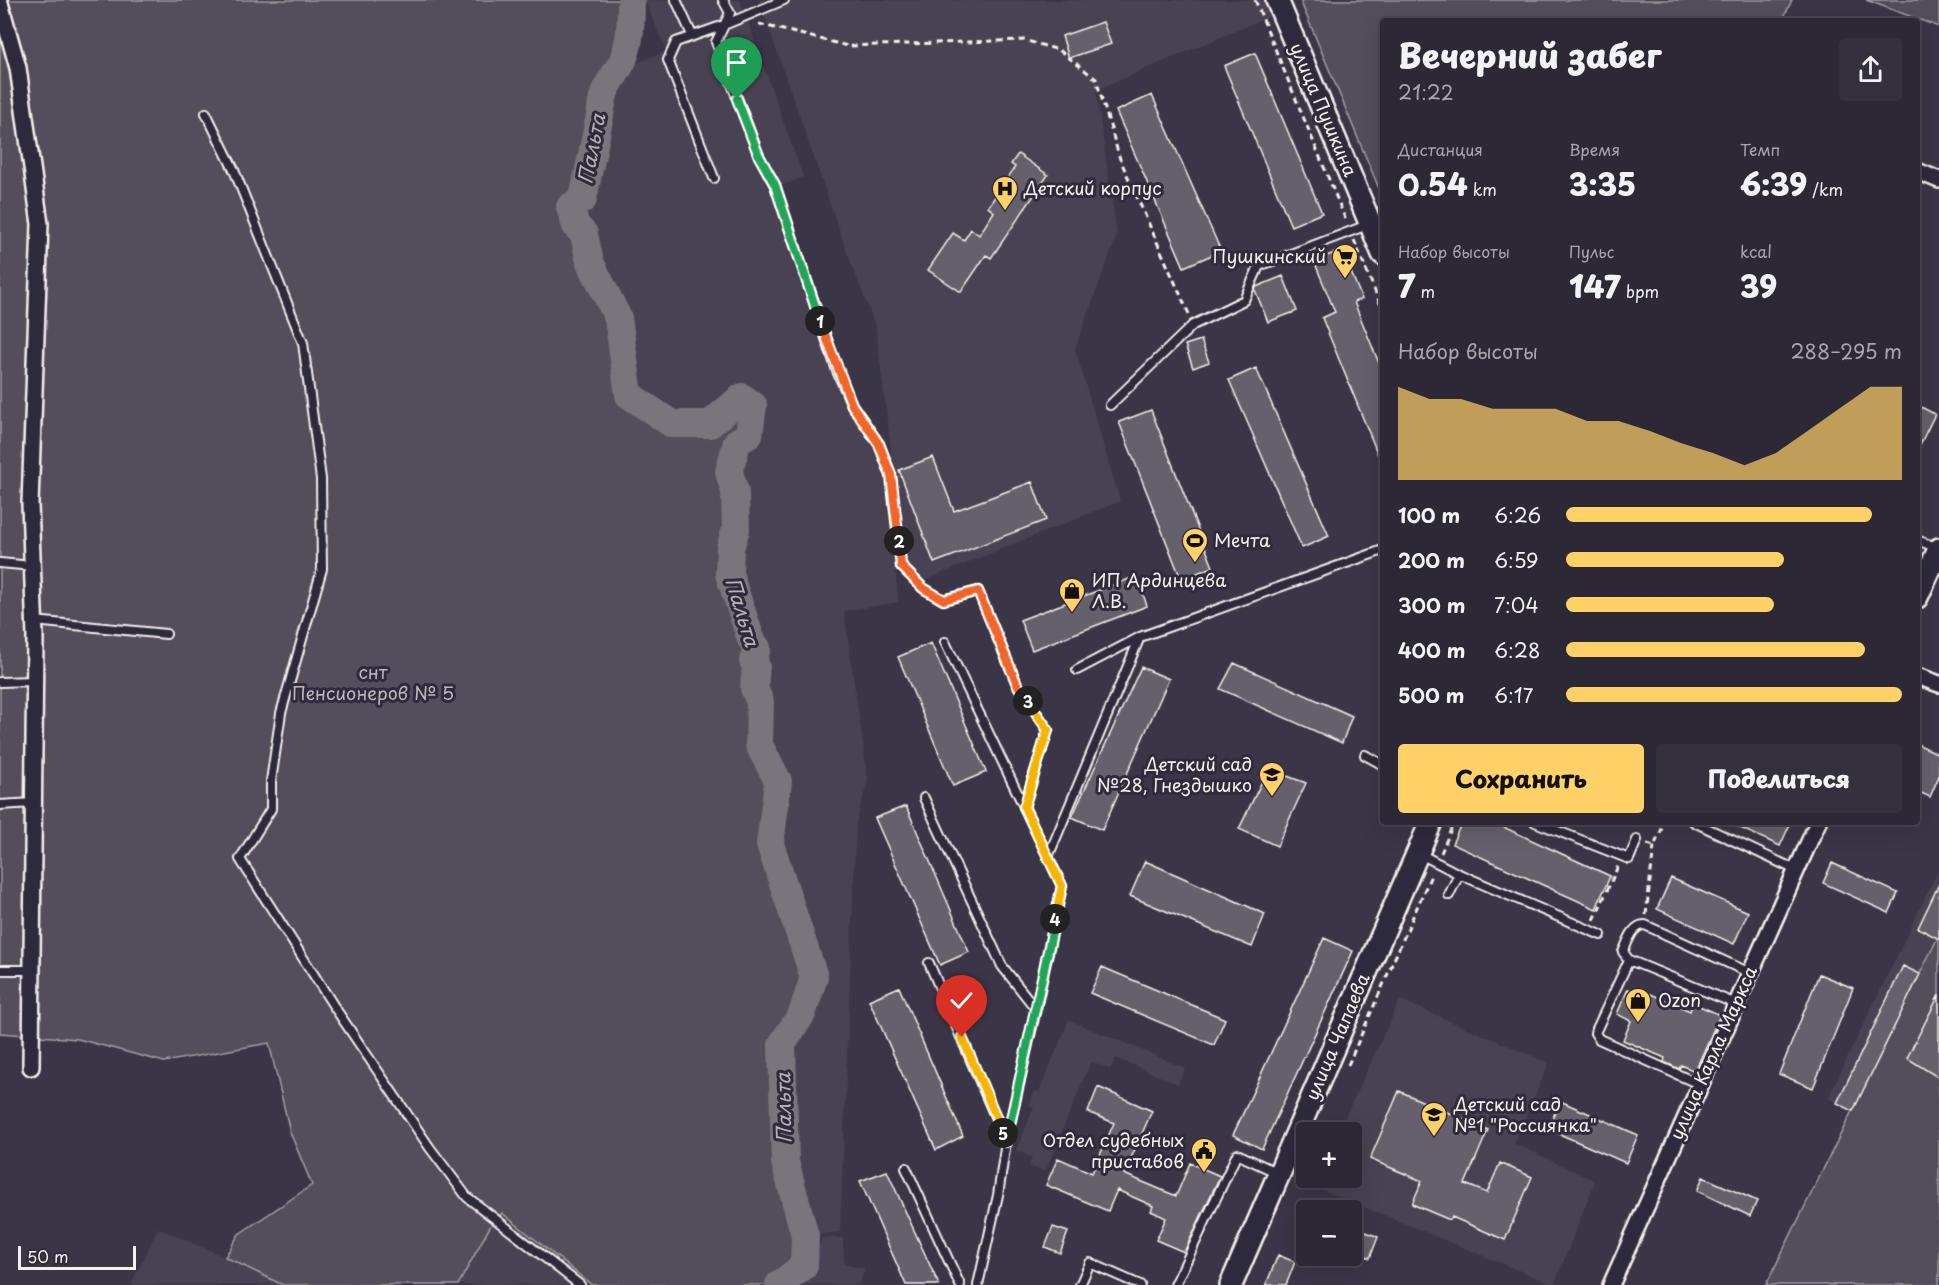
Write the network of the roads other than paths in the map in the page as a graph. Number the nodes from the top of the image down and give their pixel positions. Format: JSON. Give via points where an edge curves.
{"nodes":[{"id":1,"x":676,"y":0,"type":"edge"},
{"id":2,"x":723,"y":0,"type":"edge"},
{"id":3,"x":784,"y":0,"type":"edge"},
{"id":4,"x":1277,"y":0,"type":"edge"},
{"id":5,"x":0,"y":3,"type":"edge"},
{"id":6,"x":724,"y":25,"type":"junction"},
{"id":7,"x":692,"y":35,"type":"junction"},
{"id":8,"x":206,"y":113,"type":"dead end"},
{"id":9,"x":1920,"y":172,"type":"edge"},
{"id":10,"x":714,"y":178,"type":"dead end"},
{"id":11,"x":1939,"y":180,"type":"edge"},
{"id":12,"x":1371,"y":224,"type":"junction"},
{"id":13,"x":1380,"y":246,"type":"edge"},
{"id":14,"x":1110,"y":405,"type":"dead end"},
{"id":15,"x":1920,"y":541,"type":"edge"},
{"id":16,"x":1939,"y":549,"type":"edge"},
{"id":17,"x":1380,"y":551,"type":"edge"},
{"id":18,"x":0,"y":563,"type":"edge"},
{"id":19,"x":32,"y":566,"type":"junction"},
{"id":20,"x":1920,"y":590,"type":"edge"},
{"id":21,"x":34,"y":621,"type":"junction"},
{"id":22,"x":166,"y":634,"type":"dead end"},
{"id":23,"x":1140,"y":637,"type":"junction"},
{"id":24,"x":945,"y":642,"type":"dead end"},
{"id":25,"x":1077,"y":670,"type":"dead end"},
{"id":26,"x":1920,"y":677,"type":"edge"},
{"id":27,"x":34,"y":681,"type":"junction"},
{"id":28,"x":0,"y":682,"type":"edge"},
{"id":29,"x":1939,"y":684,"type":"edge"},
{"id":30,"x":1365,"y":755,"type":"dead end"},
{"id":31,"x":1380,"y":763,"type":"edge"},
{"id":32,"x":924,"y":798,"type":"dead end"},
{"id":33,"x":33,"y":804,"type":"junction"},
{"id":34,"x":0,"y":805,"type":"edge"},
{"id":35,"x":1024,"y":807,"type":"junction"},
{"id":36,"x":1431,"y":825,"type":"edge"},
{"id":37,"x":1543,"y":825,"type":"edge"},
{"id":38,"x":1700,"y":825,"type":"edge"},
{"id":39,"x":1817,"y":825,"type":"edge"},
{"id":40,"x":1637,"y":840,"type":"road end"},
{"id":41,"x":1048,"y":857,"type":"junction"},
{"id":42,"x":1427,"y":858,"type":"junction"},
{"id":43,"x":1796,"y":870,"type":"junction"},
{"id":44,"x":1459,"y":874,"type":"junction"},
{"id":45,"x":1449,"y":895,"type":"dead end"},
{"id":46,"x":1601,"y":935,"type":"dead end"},
{"id":47,"x":1629,"y":960,"type":"junction"},
{"id":48,"x":929,"y":963,"type":"dead end"},
{"id":49,"x":0,"y":970,"type":"edge"},
{"id":50,"x":32,"y":970,"type":"junction"},
{"id":51,"x":1750,"y":973,"type":"junction"},
{"id":52,"x":1736,"y":1004,"type":"junction"},
{"id":53,"x":1036,"y":1009,"type":"junction"},
{"id":54,"x":31,"y":1067,"type":"dead end"},
{"id":55,"x":1701,"y":1085,"type":"junction"},
{"id":56,"x":1006,"y":1142,"type":"junction"},
{"id":57,"x":906,"y":1168,"type":"dead end"},
{"id":58,"x":1279,"y":1174,"type":"junction"},
{"id":59,"x":580,"y":1285,"type":"edge"},
{"id":60,"x":960,"y":1285,"type":"edge"},
{"id":61,"x":978,"y":1285,"type":"edge"},
{"id":62,"x":1080,"y":1285,"type":"edge"},
{"id":63,"x":1140,"y":1285,"type":"edge"},
{"id":64,"x":1175,"y":1285,"type":"edge"},
{"id":65,"x":1231,"y":1285,"type":"edge"},
{"id":66,"x":1611,"y":1285,"type":"edge"}],
"edges":[{"from":1,"to":7,"type":"lane"},
{"from":2,"to":6,"type":"lane","via":[[730,13]]},
{"from":3,"to":6,"type":"lane"},
{"from":4,"to":12,"type":"street","name":"улица Пушкина"},
{"from":5,"to":19,"type":"street","via":[[18,68],[40,225],[30,504]]},
{"from":6,"to":7,"type":"lane"},
{"from":6,"to":35,"type":"lane","via":[[716,42],[759,156],[775,185],[837,371],[852,405],[879,444],[891,475],[901,566],[923,588],[944,600],[978,591],[1017,684],[1048,730]]},
{"from":7,"to":10,"type":"lane","via":[[676,42],[668,60]]},
{"from":8,"to":59,"type":"lane","via":[[234,170],[303,343],[321,480],[322,569],[281,713],[271,780],[271,809],[240,859],[333,1005],[467,1197]]},
{"from":9,"to":11,"type":"street"},
{"from":12,"to":13,"type":"street","name":"улица Пушкина"},
{"from":12,"to":14,"type":"lane","via":[[1259,266],[1244,300],[1193,325]]},
{"from":15,"to":16,"type":"lane"},
{"from":16,"to":20,"type":"street"},
{"from":17,"to":23,"type":"lane"},
{"from":18,"to":19,"type":"lane"},
{"from":19,"to":21,"type":"street"},
{"from":21,"to":22,"type":"lane"},
{"from":21,"to":27,"type":"street"},
{"from":23,"to":25,"type":"lane"},
{"from":23,"to":41,"type":"lane"},
{"from":24,"to":35,"type":"lane"},
{"from":26,"to":29,"type":"street"},
{"from":27,"to":28,"type":"lane"},
{"from":27,"to":33,"type":"street"},
{"from":30,"to":31,"type":"lane"},
{"from":32,"to":53,"type":"lane","via":[[1002,966]]},
{"from":33,"to":34,"type":"lane"},
{"from":33,"to":50,"type":"street"},
{"from":35,"to":41,"type":"lane"},
{"from":36,"to":42,"type":"street","name":"улица Чапаева"},
{"from":37,"to":40,"type":"lane","via":[[1629,859]]},
{"from":38,"to":43,"type":"lane"},
{"from":39,"to":43,"type":"street","name":"улица Карла Маркса"},
{"from":41,"to":53,"type":"lane","via":[[1062,886]]},
{"from":42,"to":44,"type":"lane"},
{"from":42,"to":58,"type":"street","name":"улица Чапаева"},
{"from":43,"to":51,"type":"street","name":"улица Карла Маркса"},
{"from":44,"to":45,"type":"lane"},
{"from":44,"to":46,"type":"lane"},
{"from":47,"to":51,"type":"lane","via":[[1623,952],[1634,929],[1645,925]]},
{"from":47,"to":52,"type":"lane"},
{"from":47,"to":55,"type":"lane","via":[[1595,1037]]},
{"from":48,"to":56,"type":"lane"},
{"from":49,"to":50,"type":"lane"},
{"from":50,"to":54,"type":"street"},
{"from":51,"to":52,"type":"street","name":"улица Карла Маркса"},
{"from":52,"to":55,"type":"street","name":"улица Карла Маркса"},
{"from":53,"to":56,"type":"lane"},
{"from":55,"to":66,"type":"street","name":"улица Карла Маркса"},
{"from":56,"to":61,"type":"lane"},
{"from":57,"to":60,"type":"lane"},
{"from":58,"to":64,"type":"lane","via":[[1237,1154]]},
{"from":58,"to":65,"type":"street","name":"улица Чапаева"},
{"from":62,"to":63,"type":"lane","via":[[1090,1263]]}]}
